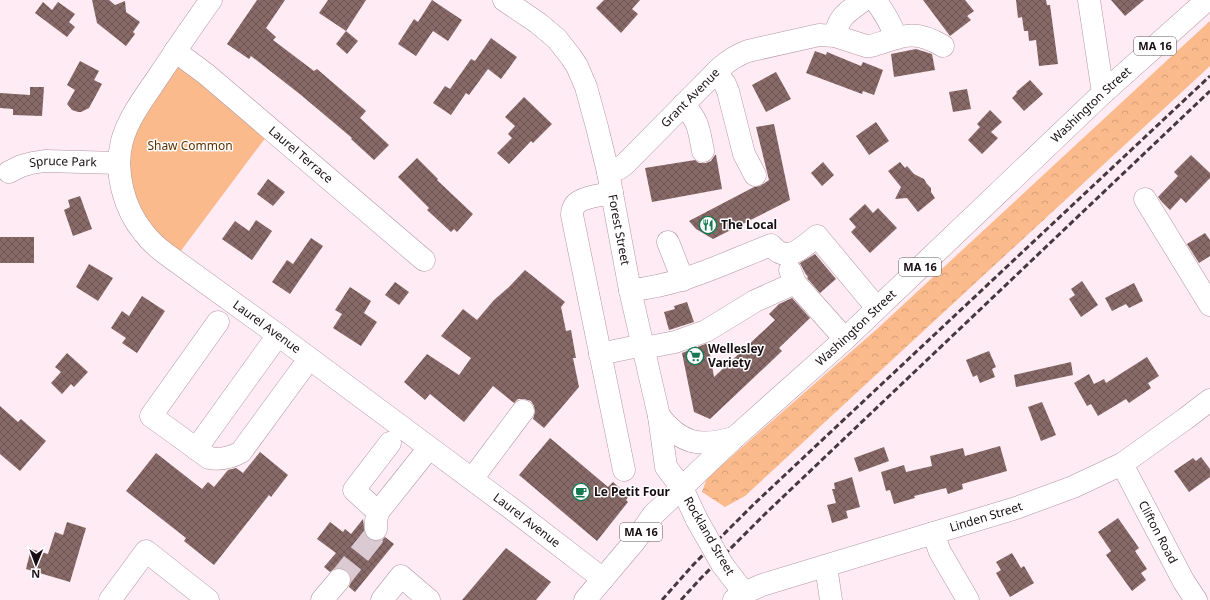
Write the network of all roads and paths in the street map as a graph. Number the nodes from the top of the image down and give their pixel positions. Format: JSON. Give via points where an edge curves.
{"nodes":[{"id":1,"x":211,"y":0,"type":"edge"},
{"id":2,"x":504,"y":0,"type":"edge"},
{"id":3,"x":864,"y":0,"type":"edge"},
{"id":4,"x":875,"y":0,"type":"edge"},
{"id":5,"x":1089,"y":0,"type":"edge"},
{"id":6,"x":1208,"y":0,"type":"edge"},
{"id":7,"x":835,"y":36,"type":"junction"},
{"id":8,"x":896,"y":38,"type":"junction"},
{"id":9,"x":943,"y":46,"type":"dead end"},
{"id":10,"x":175,"y":51,"type":"junction"},
{"id":11,"x":716,"y":72,"type":"junction"},
{"id":12,"x":1103,"y":93,"type":"junction"},
{"id":13,"x":683,"y":105,"type":"junction"},
{"id":14,"x":703,"y":151,"type":"dead end"},
{"id":15,"x":119,"y":163,"type":"junction"},
{"id":16,"x":9,"y":172,"type":"dead end"},
{"id":17,"x":608,"y":172,"type":"junction"},
{"id":18,"x":755,"y":175,"type":"dead end"},
{"id":19,"x":612,"y":193,"type":"junction"},
{"id":20,"x":1145,"y":199,"type":"dead end"},
{"id":21,"x":668,"y":242,"type":"dead end"},
{"id":22,"x":780,"y":250,"type":"junction"},
{"id":23,"x":424,"y":260,"type":"dead end"},
{"id":24,"x":683,"y":280,"type":"junction"},
{"id":25,"x":795,"y":283,"type":"junction"},
{"id":26,"x":630,"y":290,"type":"junction"},
{"id":27,"x":1210,"y":305,"type":"edge"},
{"id":28,"x":877,"y":308,"type":"junction"},
{"id":29,"x":218,"y":322,"type":"dead end"},
{"id":30,"x":278,"y":335,"type":"junction"},
{"id":31,"x":845,"y":339,"type":"junction"},
{"id":32,"x":644,"y":347,"type":"junction"},
{"id":33,"x":600,"y":354,"type":"junction"},
{"id":34,"x":309,"y":359,"type":"junction"},
{"id":35,"x":1210,"y":400,"type":"edge"},
{"id":36,"x":523,"y":411,"type":"dead end"},
{"id":37,"x":659,"y":416,"type":"junction"},
{"id":38,"x":734,"y":438,"type":"junction"},
{"id":39,"x":390,"y":443,"type":"dead end"},
{"id":40,"x":430,"y":448,"type":"junction"},
{"id":41,"x":196,"y":449,"type":"junction"},
{"id":42,"x":1122,"y":464,"type":"junction"},
{"id":43,"x":624,"y":470,"type":"dead end"},
{"id":44,"x":472,"y":479,"type":"junction"},
{"id":45,"x":682,"y":488,"type":"junction"},
{"id":46,"x":933,"y":533,"type":"junction"},
{"id":47,"x":826,"y":566,"type":"junction"},
{"id":48,"x":603,"y":579,"type":"junction"},
{"id":49,"x":339,"y":580,"type":"tunnel mouth"},
{"id":50,"x":739,"y":597,"type":"edge"},
{"id":51,"x":110,"y":600,"type":"edge"},
{"id":52,"x":208,"y":600,"type":"edge"},
{"id":53,"x":322,"y":600,"type":"edge"},
{"id":54,"x":382,"y":600,"type":"edge"},
{"id":55,"x":429,"y":600,"type":"edge"},
{"id":56,"x":585,"y":600,"type":"edge"},
{"id":57,"x":831,"y":600,"type":"edge"},
{"id":58,"x":968,"y":600,"type":"edge"},
{"id":59,"x":1196,"y":600,"type":"edge"}],
"edges":[{"from":1,"to":10,"type":"street","name":"Laurel Avenue"},
{"from":2,"to":17,"type":"street","name":"Forest Street","via":[[548,32],[561,44],[577,66],[598,127]]},
{"from":3,"to":7,"type":"street","via":[[841,18]]},
{"from":4,"to":8,"type":"street","via":[[893,27]]},
{"from":5,"to":12,"type":"street"},
{"from":6,"to":12,"type":"street","name":"Washington Street","number":"MA 16"},
{"from":7,"to":8,"type":"street","name":"Grant Avenue","via":[[866,46]]},
{"from":7,"to":11,"type":"street","name":"Grant Avenue","via":[[819,35],[748,51],[729,60]]},
{"from":8,"to":9,"type":"street","name":"Grant Avenue","via":[[920,36]]},
{"from":10,"to":15,"type":"street","name":"Laurel Avenue","via":[[132,119],[122,141]]},
{"from":10,"to":23,"type":"street","name":"Laurel Terrace","via":[[212,79]]},
{"from":11,"to":13,"type":"street","name":"Grant Avenue"},
{"from":11,"to":18,"type":"street","via":[[728,91],[744,154]]},
{"from":12,"to":28,"type":"street","name":"Washington Street","number":"MA 16"},
{"from":13,"to":14,"type":"street","via":[[696,120]]},
{"from":13,"to":17,"type":"street","name":"Grant Avenue","via":[[624,165]]},
{"from":15,"to":16,"type":"street","name":"Spruce Park","via":[[32,162]]},
{"from":15,"to":30,"type":"street","name":"Laurel Avenue","via":[[127,205],[137,224],[150,240]]},
{"from":17,"to":19,"type":"street","name":"Forest Street"},
{"from":19,"to":26,"type":"street","name":"Forest Street"},
{"from":19,"to":33,"type":"street","via":[[575,204],[572,215]]},
{"from":20,"to":27,"type":"street"},
{"from":21,"to":24,"type":"street"},
{"from":22,"to":24,"type":"street"},
{"from":22,"to":25,"type":"street"},
{"from":22,"to":28,"type":"street","via":[[799,251],[817,236]]},
{"from":24,"to":26,"type":"street"},
{"from":25,"to":31,"type":"street"},
{"from":25,"to":32,"type":"street","via":[[755,301],[706,331],[675,342]]},
{"from":26,"to":32,"type":"street","name":"Forest Street"},
{"from":28,"to":31,"type":"street","name":"Washington Street","number":"MA 16"},
{"from":29,"to":41,"type":"street","via":[[151,416]]},
{"from":30,"to":34,"type":"street","name":"Laurel Avenue"},
{"from":30,"to":41,"type":"street"},
{"from":31,"to":38,"type":"street","name":"Washington Street","number":"MA 16"},
{"from":32,"to":33,"type":"street"},
{"from":32,"to":37,"type":"street","name":"Forest Street"},
{"from":33,"to":43,"type":"street"},
{"from":34,"to":40,"type":"street","name":"Laurel Avenue"},
{"from":34,"to":41,"type":"street","via":[[241,452],[214,459],[206,457]]},
{"from":35,"to":42,"type":"street","name":"Linden Street"},
{"from":36,"to":44,"type":"street"},
{"from":37,"to":38,"type":"street","via":[[672,430],[689,440],[704,443]]},
{"from":37,"to":45,"type":"street","name":"Forest Street","via":[[666,467]]},
{"from":38,"to":45,"type":"street","name":"Washington Street","number":"MA 16"},
{"from":39,"to":40,"type":"street","via":[[354,490],[377,521]]},
{"from":40,"to":44,"type":"street","name":"Laurel Avenue"},
{"from":42,"to":46,"type":"street","name":"Linden Street","via":[[1073,487],[1030,503]]},
{"from":42,"to":59,"type":"street","name":"Clifton Road"},
{"from":44,"to":48,"type":"street","name":"Laurel Avenue"},
{"from":45,"to":48,"type":"street","name":"Washington Street","number":"MA 16","via":[[653,515]]},
{"from":45,"to":50,"type":"street","name":"Rockland Street","bridge":true},
{"from":46,"to":47,"type":"street","name":"Linden Street"},
{"from":46,"to":58,"type":"street","via":[[940,552]]},
{"from":47,"to":50,"type":"street","name":"Linden Street","via":[[762,585]]},
{"from":47,"to":57,"type":"street"},
{"from":48,"to":56,"type":"street","name":"Washington Street","number":"MA 16"},
{"from":49,"to":53,"type":"street"},
{"from":51,"to":52,"type":"street","via":[[146,552]]},
{"from":54,"to":55,"type":"street","via":[[401,576]]}]}
